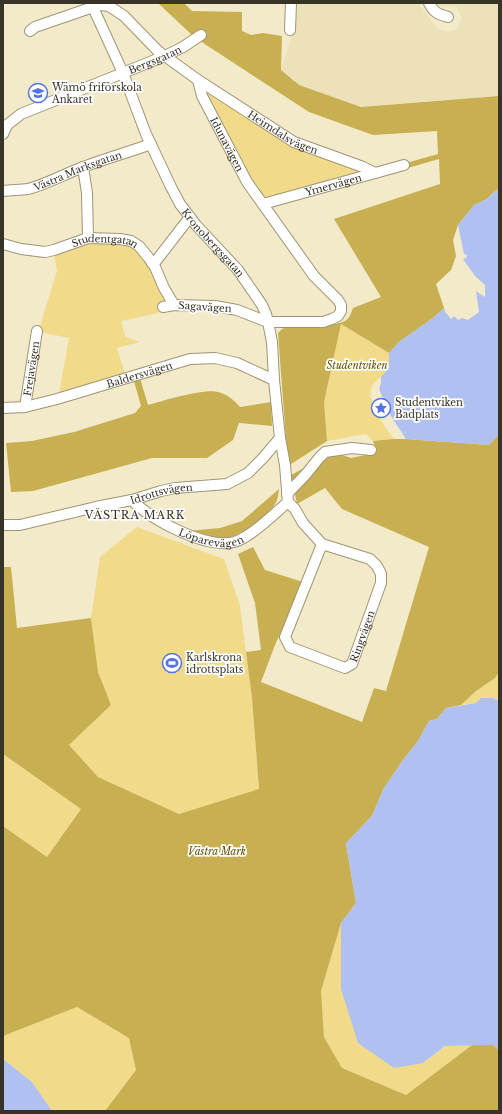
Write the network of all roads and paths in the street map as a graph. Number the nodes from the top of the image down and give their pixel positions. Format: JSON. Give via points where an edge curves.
{"nodes":[{"id":1,"x":291,"y":3,"type":"edge"},
{"id":2,"x":429,"y":3,"type":"edge"},
{"id":3,"x":92,"y":5,"type":"edge"},
{"id":4,"x":448,"y":17,"type":"dead end"},
{"id":5,"x":290,"y":30,"type":"dead end"},
{"id":6,"x":30,"y":31,"type":"dead end"},
{"id":7,"x":201,"y":35,"type":"dead end"},
{"id":8,"x":165,"y":56,"type":"junction"},
{"id":9,"x":123,"y":73,"type":"junction"},
{"id":10,"x":198,"y":80,"type":"junction"},
{"id":11,"x":3,"y":134,"type":"edge"},
{"id":12,"x":151,"y":144,"type":"junction"},
{"id":13,"x":404,"y":165,"type":"dead end"},
{"id":14,"x":83,"y":167,"type":"junction"},
{"id":15,"x":375,"y":173,"type":"junction"},
{"id":16,"x":3,"y":191,"type":"edge"},
{"id":17,"x":263,"y":204,"type":"junction"},
{"id":18,"x":190,"y":217,"type":"junction"},
{"id":19,"x":88,"y":238,"type":"junction"},
{"id":20,"x":3,"y":244,"type":"edge"},
{"id":21,"x":152,"y":263,"type":"junction"},
{"id":22,"x":174,"y":305,"type":"junction"},
{"id":23,"x":163,"y":307,"type":"dead end"},
{"id":24,"x":268,"y":322,"type":"junction"},
{"id":25,"x":37,"y":331,"type":"dead end"},
{"id":26,"x":274,"y":380,"type":"junction"},
{"id":27,"x":25,"y":407,"type":"junction"},
{"id":28,"x":3,"y":408,"type":"edge"},
{"id":29,"x":280,"y":438,"type":"junction"},
{"id":30,"x":371,"y":450,"type":"dead end"},
{"id":31,"x":288,"y":498,"type":"junction"},
{"id":32,"x":132,"y":500,"type":"junction"},
{"id":33,"x":3,"y":525,"type":"edge"},
{"id":34,"x":322,"y":544,"type":"junction"}],
"edges":[{"from":1,"to":5,"type":"street"},
{"from":2,"to":4,"type":"street","via":[[438,14]]},
{"from":3,"to":6,"type":"street"},
{"from":3,"to":8,"type":"street","via":[[109,6],[124,16]]},
{"from":3,"to":9,"type":"street","name":"Kronobergsgatan"},
{"from":7,"to":8,"type":"street","name":"Bergsgatan"},
{"from":8,"to":9,"type":"street","name":"Bergsgatan"},
{"from":8,"to":10,"type":"street"},
{"from":9,"to":11,"type":"street","name":"Bergsgatan","via":[[21,114],[7,125]]},
{"from":9,"to":12,"type":"street","name":"Kronobergsgatan"},
{"from":10,"to":15,"type":"street","name":"Heimdalsvägen","via":[[294,142]]},
{"from":10,"to":17,"type":"street","name":"Idunavägen","via":[[202,96],[247,182]]},
{"from":12,"to":14,"type":"street","name":"Västra Marksgatan"},
{"from":12,"to":18,"type":"street","name":"Kronobergsgatan","via":[[180,204]]},
{"from":13,"to":15,"type":"street","name":"Ymervägen"},
{"from":14,"to":16,"type":"street","name":"Västra Marksgatan","via":[[42,185]]},
{"from":14,"to":19,"type":"street","via":[[88,193]]},
{"from":15,"to":17,"type":"street","name":"Ymervägen"},
{"from":17,"to":24,"type":"street","name":"Idunavägen","via":[[314,276],[341,305],[338,316],[324,322]]},
{"from":18,"to":21,"type":"street"},
{"from":18,"to":24,"type":"street","name":"Kronobergsgatan","via":[[238,270],[262,305]]},
{"from":19,"to":20,"type":"street","name":"Studentgatan","via":[[45,252]]},
{"from":19,"to":21,"type":"street","name":"Studentgatan","via":[[131,241],[139,246]]},
{"from":21,"to":22,"type":"street","name":"Studentgatan"},
{"from":22,"to":23,"type":"street","name":"Sagavägen"},
{"from":22,"to":24,"type":"street","name":"Sagavägen","via":[[215,306],[237,310]]},
{"from":24,"to":26,"type":"street","name":"Kronobergsgatan"},
{"from":25,"to":27,"type":"street","name":"Frejavägen"},
{"from":26,"to":27,"type":"street","name":"Baldersvägen","via":[[237,363],[215,358],[190,359]]},
{"from":26,"to":29,"type":"street","name":"Kronobergsgatan"},
{"from":27,"to":28,"type":"street","name":"Baldersvägen"},
{"from":29,"to":31,"type":"street","name":"Kronobergsgatan"},
{"from":29,"to":32,"type":"street","name":"Idrottsvägen","via":[[248,473],[227,484],[175,488]]},
{"from":30,"to":31,"type":"street","name":"Löparevägen","via":[[352,448],[325,452]]},
{"from":31,"to":32,"type":"street","name":"Löparevägen","via":[[257,528],[234,542],[194,538],[173,529]]},
{"from":31,"to":34,"type":"street","via":[[303,523]]},
{"from":32,"to":33,"type":"street","name":"Idrottsvägen","via":[[16,525]]},
{"from":34,"to":34,"type":"street","name":"Ringvägen","via":[[285,637],[290,647],[346,668],[352,664],[381,582],[381,574],[370,559]]}]}
